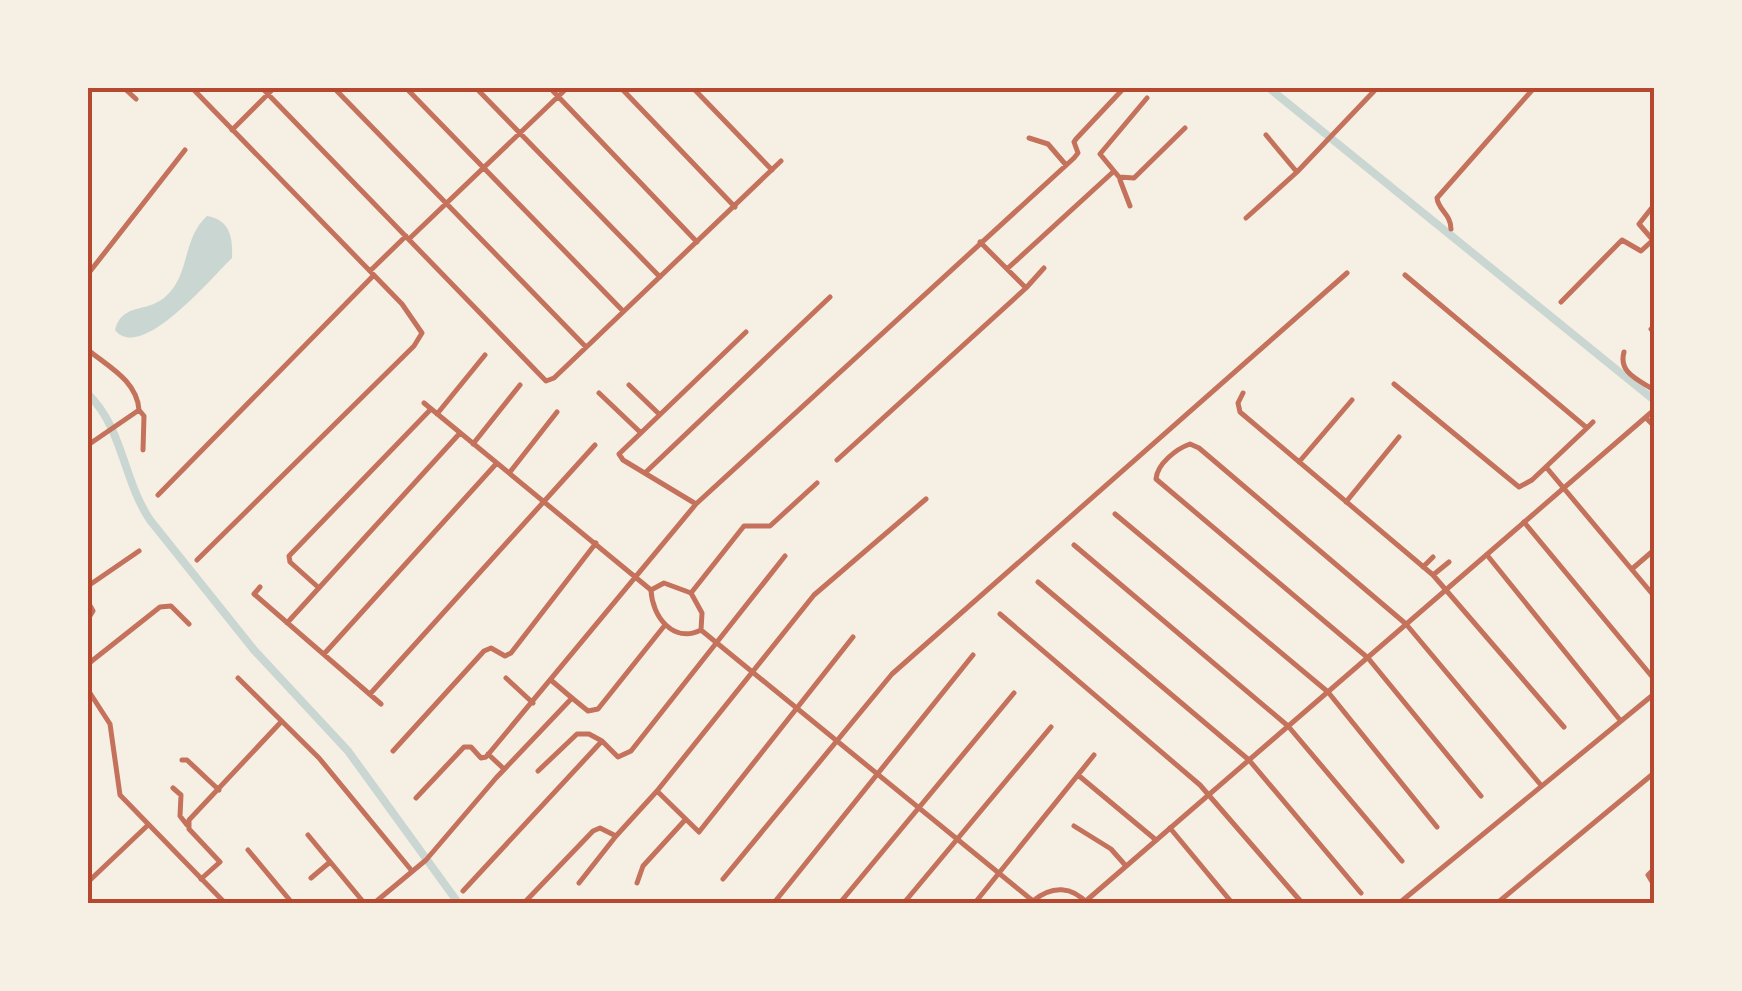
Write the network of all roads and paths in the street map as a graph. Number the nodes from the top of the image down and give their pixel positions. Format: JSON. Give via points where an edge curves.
{"nodes":[{"id":1,"x":124,"y":88,"type":"edge"},
{"id":2,"x":192,"y":88,"type":"edge"},
{"id":3,"x":262,"y":88,"type":"edge"},
{"id":4,"x":274,"y":88,"type":"edge"},
{"id":5,"x":334,"y":88,"type":"edge"},
{"id":6,"x":406,"y":88,"type":"edge"},
{"id":7,"x":476,"y":88,"type":"edge"},
{"id":8,"x":550,"y":88,"type":"edge"},
{"id":9,"x":567,"y":88,"type":"edge"},
{"id":10,"x":621,"y":88,"type":"edge"},
{"id":11,"x":693,"y":88,"type":"edge"},
{"id":12,"x":1124,"y":88,"type":"edge"},
{"id":13,"x":1377,"y":88,"type":"edge"},
{"id":14,"x":1534,"y":88,"type":"edge"},
{"id":15,"x":268,"y":94,"type":"junction"},
{"id":16,"x":558,"y":96,"type":"junction"},
{"id":17,"x":1147,"y":98,"type":"dead end"},
{"id":18,"x":136,"y":100,"type":"dead end"},
{"id":19,"x":1185,"y":128,"type":"dead end"},
{"id":20,"x":232,"y":130,"type":"junction"},
{"id":21,"x":520,"y":132,"type":"junction"},
{"id":22,"x":1266,"y":135,"type":"dead end"},
{"id":23,"x":1029,"y":138,"type":"dead end"},
{"id":24,"x":184,"y":150,"type":"dead end"},
{"id":25,"x":781,"y":161,"type":"dead end"},
{"id":26,"x":1066,"y":165,"type":"junction"},
{"id":27,"x":482,"y":168,"type":"junction"},
{"id":28,"x":772,"y":170,"type":"junction"},
{"id":29,"x":1297,"y":172,"type":"junction"},
{"id":30,"x":1116,"y":175,"type":"junction"},
{"id":31,"x":444,"y":204,"type":"junction"},
{"id":32,"x":1654,"y":205,"type":"edge"},
{"id":33,"x":1130,"y":206,"type":"dead end"},
{"id":34,"x":735,"y":207,"type":"junction"},
{"id":35,"x":1246,"y":218,"type":"dead end"},
{"id":36,"x":1451,"y":229,"type":"dead end"},
{"id":37,"x":408,"y":238,"type":"junction"},
{"id":38,"x":1654,"y":241,"type":"edge"},
{"id":39,"x":698,"y":242,"type":"junction"},
{"id":40,"x":980,"y":242,"type":"junction"},
{"id":41,"x":1044,"y":268,"type":"dead end"},
{"id":42,"x":1007,"y":269,"type":"junction"},
{"id":43,"x":1347,"y":273,"type":"dead end"},
{"id":44,"x":88,"y":274,"type":"edge"},
{"id":45,"x":372,"y":274,"type":"junction"},
{"id":46,"x":1405,"y":275,"type":"dead end"},
{"id":47,"x":660,"y":277,"type":"junction"},
{"id":48,"x":1026,"y":288,"type":"junction"},
{"id":49,"x":830,"y":297,"type":"dead end"},
{"id":50,"x":1560,"y":302,"type":"dead end"},
{"id":51,"x":623,"y":312,"type":"junction"},
{"id":52,"x":746,"y":332,"type":"dead end"},
{"id":53,"x":586,"y":347,"type":"junction"},
{"id":54,"x":88,"y":350,"type":"edge"},
{"id":55,"x":1624,"y":352,"type":"dead end"},
{"id":56,"x":485,"y":355,"type":"dead end"},
{"id":57,"x":1394,"y":384,"type":"dead end"},
{"id":58,"x":520,"y":385,"type":"dead end"},
{"id":59,"x":629,"y":385,"type":"dead end"},
{"id":60,"x":1654,"y":390,"type":"edge"},
{"id":61,"x":1243,"y":393,"type":"dead end"},
{"id":62,"x":598,"y":394,"type":"dead end"},
{"id":63,"x":1352,"y":400,"type":"dead end"},
{"id":64,"x":424,"y":403,"type":"dead end"},
{"id":65,"x":139,"y":410,"type":"junction"},
{"id":66,"x":434,"y":411,"type":"junction"},
{"id":67,"x":557,"y":412,"type":"dead end"},
{"id":68,"x":1650,"y":413,"type":"edge"},
{"id":69,"x":659,"y":414,"type":"junction"},
{"id":70,"x":1594,"y":422,"type":"dead end"},
{"id":71,"x":1654,"y":426,"type":"edge"},
{"id":72,"x":1587,"y":428,"type":"junction"},
{"id":73,"x":640,"y":432,"type":"junction"},
{"id":74,"x":460,"y":433,"type":"junction"},
{"id":75,"x":1399,"y":437,"type":"dead end"},
{"id":76,"x":473,"y":444,"type":"junction"},
{"id":77,"x":88,"y":445,"type":"edge"},
{"id":78,"x":594,"y":445,"type":"dead end"},
{"id":79,"x":143,"y":450,"type":"dead end"},
{"id":80,"x":838,"y":460,"type":"dead end"},
{"id":81,"x":1300,"y":462,"type":"junction"},
{"id":82,"x":497,"y":463,"type":"junction"},
{"id":83,"x":1546,"y":467,"type":"junction"},
{"id":84,"x":646,"y":472,"type":"junction"},
{"id":85,"x":510,"y":473,"type":"junction"},
{"id":86,"x":817,"y":484,"type":"dead end"},
{"id":87,"x":1564,"y":489,"type":"junction"},
{"id":88,"x":158,"y":495,"type":"dead end"},
{"id":89,"x":926,"y":499,"type":"dead end"},
{"id":90,"x":1346,"y":502,"type":"junction"},
{"id":91,"x":544,"y":503,"type":"junction"},
{"id":92,"x":696,"y":504,"type":"junction"},
{"id":93,"x":1115,"y":514,"type":"dead end"},
{"id":94,"x":1524,"y":522,"type":"junction"},
{"id":95,"x":596,"y":544,"type":"junction"},
{"id":96,"x":1074,"y":545,"type":"dead end"},
{"id":97,"x":1654,"y":550,"type":"edge"},
{"id":98,"x":140,"y":551,"type":"dead end"},
{"id":99,"x":1486,"y":555,"type":"junction"},
{"id":100,"x":785,"y":556,"type":"dead end"},
{"id":101,"x":1433,"y":557,"type":"dead end"},
{"id":102,"x":196,"y":560,"type":"dead end"},
{"id":103,"x":1449,"y":562,"type":"dead end"},
{"id":104,"x":1424,"y":567,"type":"junction"},
{"id":105,"x":1632,"y":569,"type":"junction"},
{"id":106,"x":1433,"y":576,"type":"junction"},
{"id":107,"x":637,"y":578,"type":"junction"},
{"id":108,"x":1038,"y":582,"type":"dead end"},
{"id":109,"x":88,"y":586,"type":"edge"},
{"id":110,"x":260,"y":587,"type":"dead end"},
{"id":111,"x":318,"y":588,"type":"junction"},
{"id":112,"x":1447,"y":589,"type":"junction"},
{"id":113,"x":651,"y":590,"type":"junction"},
{"id":114,"x":692,"y":592,"type":"junction"},
{"id":115,"x":1654,"y":596,"type":"edge"},
{"id":116,"x":88,"y":602,"type":"edge"},
{"id":117,"x":1000,"y":614,"type":"dead end"},
{"id":118,"x":88,"y":618,"type":"edge"},
{"id":119,"x":287,"y":623,"type":"junction"},
{"id":120,"x":189,"y":624,"type":"dead end"},
{"id":121,"x":1406,"y":624,"type":"junction"},
{"id":122,"x":665,"y":625,"type":"junction"},
{"id":123,"x":701,"y":630,"type":"junction"},
{"id":124,"x":853,"y":637,"type":"dead end"},
{"id":125,"x":716,"y":642,"type":"junction"},
{"id":126,"x":324,"y":654,"type":"junction"},
{"id":127,"x":973,"y":655,"type":"dead end"},
{"id":128,"x":1368,"y":658,"type":"junction"},
{"id":129,"x":88,"y":664,"type":"edge"},
{"id":130,"x":753,"y":672,"type":"junction"},
{"id":131,"x":238,"y":678,"type":"dead end"},
{"id":132,"x":506,"y":678,"type":"dead end"},
{"id":133,"x":1654,"y":679,"type":"edge"},
{"id":134,"x":552,"y":681,"type":"junction"},
{"id":135,"x":88,"y":691,"type":"edge"},
{"id":136,"x":1328,"y":692,"type":"junction"},
{"id":137,"x":1014,"y":693,"type":"dead end"},
{"id":138,"x":370,"y":694,"type":"junction"},
{"id":139,"x":1654,"y":694,"type":"edge"},
{"id":140,"x":572,"y":698,"type":"junction"},
{"id":141,"x":90,"y":700,"type":"edge"},
{"id":142,"x":533,"y":703,"type":"junction"},
{"id":143,"x":381,"y":704,"type":"dead end"},
{"id":144,"x":797,"y":708,"type":"junction"},
{"id":145,"x":1620,"y":720,"type":"junction"},
{"id":146,"x":281,"y":722,"type":"junction"},
{"id":147,"x":1288,"y":726,"type":"junction"},
{"id":148,"x":1051,"y":727,"type":"dead end"},
{"id":149,"x":1564,"y":728,"type":"dead end"},
{"id":150,"x":836,"y":740,"type":"junction"},
{"id":151,"x":602,"y":742,"type":"junction"},
{"id":152,"x":393,"y":751,"type":"dead end"},
{"id":153,"x":488,"y":754,"type":"junction"},
{"id":154,"x":1094,"y":755,"type":"dead end"},
{"id":155,"x":182,"y":760,"type":"dead end"},
{"id":156,"x":1249,"y":760,"type":"junction"},
{"id":157,"x":505,"y":770,"type":"junction"},
{"id":158,"x":538,"y":771,"type":"dead end"},
{"id":159,"x":1654,"y":773,"type":"edge"},
{"id":160,"x":878,"y":775,"type":"junction"},
{"id":161,"x":1078,"y":776,"type":"junction"},
{"id":162,"x":1540,"y":784,"type":"junction"},
{"id":163,"x":172,"y":788,"type":"dead end"},
{"id":164,"x":218,"y":790,"type":"junction"},
{"id":165,"x":656,"y":791,"type":"junction"},
{"id":166,"x":1209,"y":794,"type":"junction"},
{"id":167,"x":1481,"y":796,"type":"dead end"},
{"id":168,"x":416,"y":798,"type":"dead end"},
{"id":169,"x":919,"y":807,"type":"junction"},
{"id":170,"x":685,"y":820,"type":"junction"},
{"id":171,"x":148,"y":825,"type":"junction"},
{"id":172,"x":187,"y":825,"type":"junction"},
{"id":173,"x":1074,"y":826,"type":"dead end"},
{"id":174,"x":1436,"y":827,"type":"dead end"},
{"id":175,"x":1170,"y":828,"type":"junction"},
{"id":176,"x":308,"y":834,"type":"dead end"},
{"id":177,"x":616,"y":836,"type":"junction"},
{"id":178,"x":958,"y":839,"type":"junction"},
{"id":179,"x":1156,"y":840,"type":"junction"},
{"id":180,"x":248,"y":850,"type":"dead end"},
{"id":181,"x":1402,"y":861,"type":"dead end"},
{"id":182,"x":330,"y":862,"type":"junction"},
{"id":183,"x":1126,"y":866,"type":"junction"},
{"id":184,"x":1654,"y":868,"type":"edge"},
{"id":185,"x":412,"y":871,"type":"junction"},
{"id":186,"x":1000,"y":873,"type":"junction"},
{"id":187,"x":311,"y":878,"type":"dead end"},
{"id":188,"x":201,"y":879,"type":"junction"},
{"id":189,"x":723,"y":879,"type":"dead end"},
{"id":190,"x":88,"y":882,"type":"edge"},
{"id":191,"x":579,"y":883,"type":"dead end"},
{"id":192,"x":636,"y":883,"type":"dead end"},
{"id":193,"x":1654,"y":885,"type":"edge"},
{"id":194,"x":463,"y":891,"type":"dead end"},
{"id":195,"x":1291,"y":892,"type":"junction"},
{"id":196,"x":1361,"y":894,"type":"dead end"},
{"id":197,"x":1033,"y":902,"type":"edge"},
{"id":198,"x":1088,"y":902,"type":"edge"},
{"id":199,"x":226,"y":904,"type":"edge"},
{"id":200,"x":293,"y":904,"type":"edge"},
{"id":201,"x":365,"y":904,"type":"edge"},
{"id":202,"x":373,"y":904,"type":"edge"},
{"id":203,"x":522,"y":904,"type":"edge"},
{"id":204,"x":774,"y":904,"type":"edge"},
{"id":205,"x":839,"y":904,"type":"edge"},
{"id":206,"x":903,"y":904,"type":"edge"},
{"id":207,"x":974,"y":904,"type":"edge"},
{"id":208,"x":1233,"y":904,"type":"edge"},
{"id":209,"x":1290,"y":904,"type":"edge"},
{"id":210,"x":1303,"y":904,"type":"edge"},
{"id":211,"x":1398,"y":904,"type":"edge"},
{"id":212,"x":1496,"y":904,"type":"edge"}],
"edges":[{"from":1,"to":18,"type":"street"},
{"from":2,"to":20,"type":"street"},
{"from":3,"to":15,"type":"street"},
{"from":4,"to":15,"type":"street"},
{"from":5,"to":31,"type":"street"},
{"from":6,"to":27,"type":"street"},
{"from":7,"to":21,"type":"street"},
{"from":8,"to":16,"type":"street"},
{"from":9,"to":16,"type":"street"},
{"from":10,"to":34,"type":"street"},
{"from":11,"to":28,"type":"street"},
{"from":12,"to":26,"type":"street","via":[[1076,138],[1078,153]]},
{"from":13,"to":29,"type":"street"},
{"from":14,"to":36,"type":"street","via":[[1437,198]]},
{"from":15,"to":20,"type":"street"},
{"from":15,"to":37,"type":"street"},
{"from":16,"to":21,"type":"street"},
{"from":16,"to":39,"type":"street"},
{"from":17,"to":30,"type":"street","via":[[1102,149],[1101,158]]},
{"from":19,"to":30,"type":"street","via":[[1134,178]]},
{"from":20,"to":45,"type":"street"},
{"from":21,"to":27,"type":"street"},
{"from":21,"to":47,"type":"street"},
{"from":22,"to":29,"type":"street"},
{"from":23,"to":26,"type":"street","via":[[1048,144]]},
{"from":24,"to":44,"type":"street"},
{"from":25,"to":28,"type":"street"},
{"from":26,"to":40,"type":"street"},
{"from":27,"to":31,"type":"street"},
{"from":27,"to":51,"type":"street"},
{"from":28,"to":34,"type":"street"},
{"from":29,"to":35,"type":"street"},
{"from":30,"to":33,"type":"street"},
{"from":30,"to":42,"type":"street"},
{"from":31,"to":37,"type":"street"},
{"from":31,"to":53,"type":"street"},
{"from":32,"to":38,"type":"street","via":[[1639,224]]},
{"from":34,"to":39,"type":"street"},
{"from":37,"to":45,"type":"street"},
{"from":37,"to":53,"type":"street","via":[[546,381]]},
{"from":38,"to":50,"type":"street","via":[[1641,251],[1622,240]]},
{"from":39,"to":47,"type":"street"},
{"from":40,"to":42,"type":"street"},
{"from":40,"to":92,"type":"street"},
{"from":41,"to":48,"type":"street"},
{"from":42,"to":48,"type":"street"},
{"from":43,"to":150,"type":"street","via":[[892,674]]},
{"from":45,"to":88,"type":"street"},
{"from":45,"to":102,"type":"street","via":[[415,318],[420,339]]},
{"from":46,"to":72,"type":"street"},
{"from":47,"to":51,"type":"street"},
{"from":48,"to":80,"type":"street"},
{"from":49,"to":84,"type":"street"},
{"from":51,"to":53,"type":"street"},
{"from":52,"to":69,"type":"street"},
{"from":54,"to":65,"type":"street","via":[[128,382]]},
{"from":55,"to":60,"type":"street","via":[[1625,370]]},
{"from":56,"to":66,"type":"street"},
{"from":57,"to":83,"type":"street","via":[[1519,487]]},
{"from":58,"to":76,"type":"street"},
{"from":59,"to":69,"type":"street"},
{"from":61,"to":81,"type":"street","via":[[1240,412]]},
{"from":62,"to":73,"type":"street"},
{"from":63,"to":81,"type":"street"},
{"from":64,"to":66,"type":"street"},
{"from":65,"to":77,"type":"street"},
{"from":65,"to":79,"type":"street"},
{"from":66,"to":74,"type":"street"},
{"from":66,"to":111,"type":"street","via":[[289,556]]},
{"from":67,"to":85,"type":"street"},
{"from":68,"to":71,"type":"street"},
{"from":68,"to":87,"type":"street"},
{"from":69,"to":73,"type":"street"},
{"from":70,"to":72,"type":"street"},
{"from":72,"to":83,"type":"street"},
{"from":73,"to":84,"type":"street","via":[[619,457]]},
{"from":74,"to":76,"type":"street"},
{"from":74,"to":111,"type":"street"},
{"from":75,"to":90,"type":"street"},
{"from":76,"to":82,"type":"street"},
{"from":78,"to":91,"type":"street"},
{"from":81,"to":90,"type":"street"},
{"from":82,"to":85,"type":"street"},
{"from":82,"to":126,"type":"street"},
{"from":83,"to":87,"type":"street"},
{"from":84,"to":92,"type":"street"},
{"from":85,"to":91,"type":"street"},
{"from":86,"to":114,"type":"street","via":[[770,526],[744,526]]},
{"from":87,"to":94,"type":"street"},
{"from":87,"to":105,"type":"street"},
{"from":89,"to":130,"type":"street","via":[[814,595]]},
{"from":90,"to":104,"type":"street"},
{"from":91,"to":95,"type":"street"},
{"from":91,"to":138,"type":"street"},
{"from":92,"to":107,"type":"street"},
{"from":93,"to":136,"type":"street"},
{"from":94,"to":99,"type":"street"},
{"from":94,"to":133,"type":"street"},
{"from":95,"to":107,"type":"street"},
{"from":95,"to":152,"type":"street","via":[[511,653],[484,651]]},
{"from":96,"to":147,"type":"street"},
{"from":97,"to":105,"type":"street"},
{"from":98,"to":109,"type":"street"},
{"from":99,"to":112,"type":"street"},
{"from":99,"to":145,"type":"street"},
{"from":100,"to":125,"type":"street"},
{"from":101,"to":104,"type":"street"},
{"from":103,"to":106,"type":"street"},
{"from":104,"to":106,"type":"street"},
{"from":105,"to":115,"type":"street"},
{"from":106,"to":112,"type":"street"},
{"from":107,"to":113,"type":"street"},
{"from":107,"to":134,"type":"street"},
{"from":108,"to":156,"type":"street"},
{"from":110,"to":119,"type":"street","via":[[254,594]]},
{"from":111,"to":119,"type":"street"},
{"from":112,"to":121,"type":"street"},
{"from":112,"to":149,"type":"street"},
{"from":113,"to":114,"type":"street","via":[[672,584]]},
{"from":113,"to":122,"type":"street"},
{"from":114,"to":123,"type":"street"},
{"from":116,"to":118,"type":"street"},
{"from":117,"to":166,"type":"street"},
{"from":119,"to":126,"type":"street"},
{"from":120,"to":129,"type":"street","via":[[172,606],[160,607]]},
{"from":121,"to":128,"type":"street"},
{"from":121,"to":128,"type":"street","via":[[1199,448],[1185,445],[1156,472],[1160,483]]},
{"from":121,"to":162,"type":"street"},
{"from":122,"to":123,"type":"street","via":[[686,634]]},
{"from":122,"to":140,"type":"street","via":[[598,709],[588,711]]},
{"from":123,"to":125,"type":"street"},
{"from":124,"to":144,"type":"street"},
{"from":125,"to":130,"type":"street"},
{"from":125,"to":151,"type":"street","via":[[626,756]]},
{"from":126,"to":138,"type":"street"},
{"from":127,"to":160,"type":"street"},
{"from":128,"to":136,"type":"street"},
{"from":128,"to":167,"type":"street"},
{"from":130,"to":144,"type":"street"},
{"from":130,"to":165,"type":"street"},
{"from":131,"to":146,"type":"street"},
{"from":132,"to":142,"type":"street"},
{"from":134,"to":140,"type":"street"},
{"from":134,"to":142,"type":"street"},
{"from":135,"to":141,"type":"street"},
{"from":136,"to":147,"type":"street"},
{"from":136,"to":174,"type":"street"},
{"from":137,"to":169,"type":"street"},
{"from":138,"to":143,"type":"street"},
{"from":139,"to":145,"type":"street"},
{"from":140,"to":157,"type":"street"},
{"from":141,"to":171,"type":"street","via":[[110,724],[120,796]]},
{"from":142,"to":153,"type":"street"},
{"from":144,"to":150,"type":"street"},
{"from":144,"to":170,"type":"street","via":[[699,832]]},
{"from":145,"to":162,"type":"street"},
{"from":146,"to":164,"type":"street"},
{"from":146,"to":185,"type":"street"},
{"from":147,"to":156,"type":"street"},
{"from":147,"to":181,"type":"street"},
{"from":148,"to":178,"type":"street"},
{"from":150,"to":160,"type":"street"},
{"from":150,"to":189,"type":"street"},
{"from":151,"to":158,"type":"street","via":[[577,734]]},
{"from":151,"to":194,"type":"street"},
{"from":153,"to":157,"type":"street"},
{"from":153,"to":168,"type":"street","via":[[481,758],[464,746]]},
{"from":154,"to":161,"type":"street"},
{"from":155,"to":164,"type":"street"},
{"from":156,"to":166,"type":"street"},
{"from":156,"to":196,"type":"street"},
{"from":157,"to":185,"type":"street"},
{"from":159,"to":212,"type":"street"},
{"from":160,"to":169,"type":"street"},
{"from":160,"to":204,"type":"street"},
{"from":161,"to":179,"type":"street"},
{"from":161,"to":186,"type":"street"},
{"from":162,"to":211,"type":"street"},
{"from":163,"to":172,"type":"street","via":[[181,796],[180,816]]},
{"from":164,"to":172,"type":"street"},
{"from":165,"to":170,"type":"street"},
{"from":165,"to":177,"type":"street"},
{"from":166,"to":175,"type":"street"},
{"from":166,"to":195,"type":"street"},
{"from":169,"to":178,"type":"street"},
{"from":169,"to":205,"type":"street"},
{"from":170,"to":192,"type":"street"},
{"from":171,"to":188,"type":"street"},
{"from":171,"to":190,"type":"street"},
{"from":172,"to":188,"type":"street","via":[[220,862]]},
{"from":173,"to":183,"type":"street"},
{"from":175,"to":179,"type":"street"},
{"from":175,"to":208,"type":"street"},
{"from":176,"to":182,"type":"street"},
{"from":177,"to":191,"type":"street"},
{"from":177,"to":203,"type":"street","via":[[593,831]]},
{"from":178,"to":186,"type":"street"},
{"from":178,"to":206,"type":"street"},
{"from":179,"to":183,"type":"street"},
{"from":180,"to":200,"type":"street"},
{"from":182,"to":187,"type":"street"},
{"from":182,"to":201,"type":"street"},
{"from":183,"to":198,"type":"street"},
{"from":184,"to":193,"type":"street","via":[[1648,875]]},
{"from":185,"to":202,"type":"street"},
{"from":186,"to":197,"type":"street"},
{"from":186,"to":207,"type":"street"},
{"from":188,"to":199,"type":"street"},
{"from":195,"to":209,"type":"street"},
{"from":195,"to":210,"type":"street"},
{"from":197,"to":198,"type":"street","via":[[1064,889]]}]}
